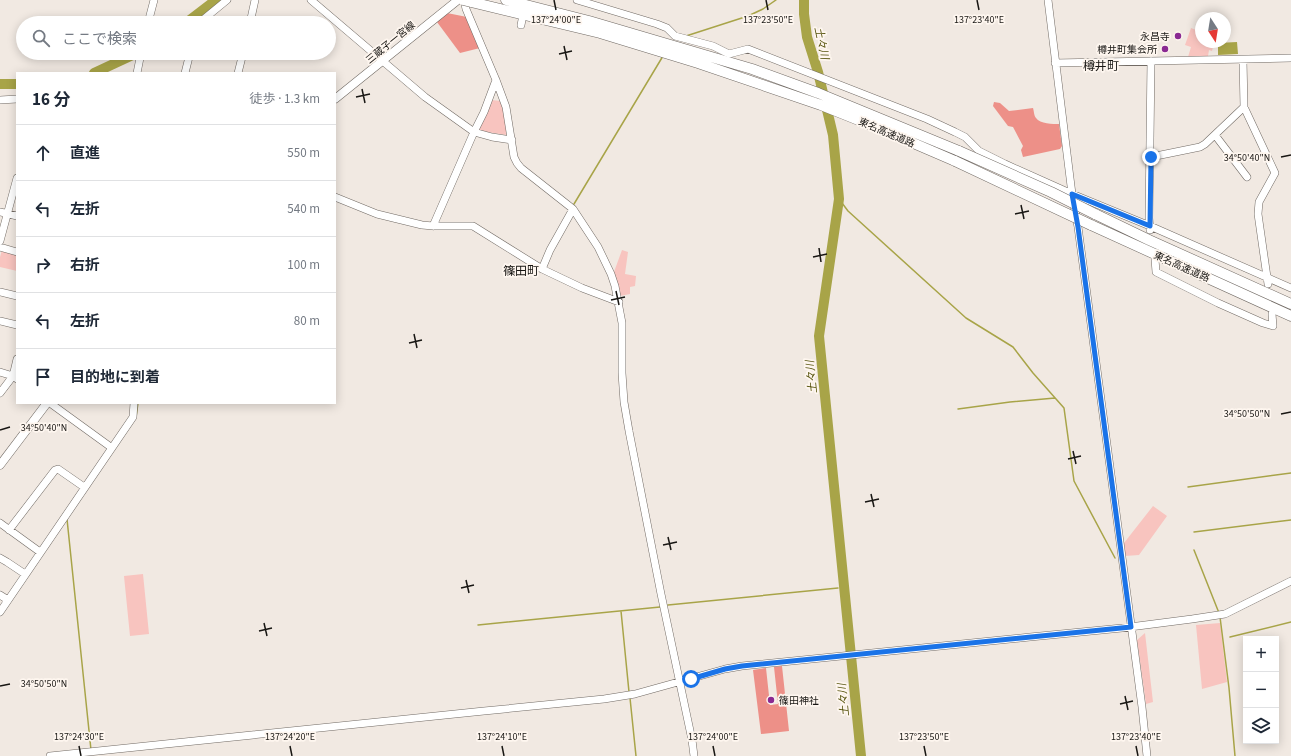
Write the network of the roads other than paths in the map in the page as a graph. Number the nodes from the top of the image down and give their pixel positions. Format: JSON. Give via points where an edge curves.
{"nodes":[{"id":1,"x":154,"y":0,"type":"edge"},
{"id":2,"x":228,"y":0,"type":"edge"},
{"id":3,"x":255,"y":0,"type":"edge"},
{"id":4,"x":311,"y":0,"type":"edge"},
{"id":5,"x":458,"y":0,"type":"edge"},
{"id":6,"x":506,"y":0,"type":"edge"},
{"id":7,"x":578,"y":0,"type":"edge"},
{"id":8,"x":1048,"y":0,"type":"edge"},
{"id":9,"x":466,"y":1,"type":"edge"},
{"id":10,"x":150,"y":16,"type":"edge"},
{"id":11,"x":208,"y":16,"type":"edge"},
{"id":12,"x":252,"y":16,"type":"edge"},
{"id":13,"x":330,"y":16,"type":"edge"},
{"id":14,"x":336,"y":21,"type":"edge"},
{"id":15,"x":662,"y":46,"type":"junction"},
{"id":16,"x":1291,"y":58,"type":"edge"},
{"id":17,"x":140,"y":60,"type":"edge"},
{"id":18,"x":188,"y":60,"type":"edge"},
{"id":19,"x":241,"y":60,"type":"edge"},
{"id":20,"x":382,"y":60,"type":"junction"},
{"id":21,"x":1243,"y":60,"type":"junction"},
{"id":22,"x":1152,"y":61,"type":"junction"},
{"id":23,"x":1055,"y":63,"type":"junction"},
{"id":24,"x":728,"y":67,"type":"junction"},
{"id":25,"x":137,"y":72,"type":"edge"},
{"id":26,"x":185,"y":72,"type":"edge"},
{"id":27,"x":238,"y":72,"type":"edge"},
{"id":28,"x":496,"y":80,"type":"junction"},
{"id":29,"x":336,"y":98,"type":"edge"},
{"id":30,"x":16,"y":99,"type":"edge"},
{"id":31,"x":0,"y":100,"type":"edge"},
{"id":32,"x":1244,"y":107,"type":"junction"},
{"id":33,"x":474,"y":132,"type":"junction"},
{"id":34,"x":1215,"y":135,"type":"junction"},
{"id":35,"x":512,"y":140,"type":"junction"},
{"id":36,"x":1151,"y":157,"type":"junction"},
{"id":37,"x":1247,"y":177,"type":"dead end"},
{"id":38,"x":16,"y":180,"type":"edge"},
{"id":39,"x":1072,"y":194,"type":"junction"},
{"id":40,"x":336,"y":197,"type":"edge"},
{"id":41,"x":573,"y":209,"type":"junction"},
{"id":42,"x":3,"y":213,"type":"edge"},
{"id":43,"x":16,"y":216,"type":"edge"},
{"id":44,"x":433,"y":226,"type":"junction"},
{"id":45,"x":1150,"y":228,"type":"junction"},
{"id":46,"x":0,"y":241,"type":"edge"},
{"id":47,"x":0,"y":247,"type":"edge"},
{"id":48,"x":16,"y":252,"type":"edge"},
{"id":49,"x":1155,"y":259,"type":"dead end"},
{"id":50,"x":542,"y":269,"type":"junction"},
{"id":51,"x":1267,"y":281,"type":"junction"},
{"id":52,"x":1291,"y":288,"type":"edge"},
{"id":53,"x":0,"y":292,"type":"edge"},
{"id":54,"x":16,"y":296,"type":"edge"},
{"id":55,"x":619,"y":302,"type":"junction"},
{"id":56,"x":1291,"y":304,"type":"edge"},
{"id":57,"x":1272,"y":314,"type":"dead end"},
{"id":58,"x":1291,"y":316,"type":"edge"},
{"id":59,"x":0,"y":321,"type":"edge"},
{"id":60,"x":16,"y":325,"type":"edge"},
{"id":61,"x":0,"y":372,"type":"edge"},
{"id":62,"x":15,"y":378,"type":"edge"},
{"id":63,"x":0,"y":394,"type":"edge"},
{"id":64,"x":46,"y":404,"type":"edge"},
{"id":65,"x":51,"y":404,"type":"edge"},
{"id":66,"x":134,"y":404,"type":"edge"},
{"id":67,"x":112,"y":448,"type":"junction"},
{"id":68,"x":0,"y":465,"type":"edge"},
{"id":69,"x":84,"y":487,"type":"junction"},
{"id":70,"x":0,"y":523,"type":"edge"},
{"id":71,"x":9,"y":530,"type":"junction"},
{"id":72,"x":40,"y":552,"type":"junction"},
{"id":73,"x":0,"y":558,"type":"edge"},
{"id":74,"x":25,"y":574,"type":"junction"},
{"id":75,"x":1291,"y":581,"type":"edge"},
{"id":76,"x":0,"y":595,"type":"edge"},
{"id":77,"x":8,"y":600,"type":"junction"},
{"id":78,"x":0,"y":612,"type":"edge"},
{"id":79,"x":1131,"y":627,"type":"junction"},
{"id":80,"x":680,"y":682,"type":"junction"},
{"id":81,"x":50,"y":756,"type":"edge"},
{"id":82,"x":694,"y":756,"type":"edge"},
{"id":83,"x":1147,"y":756,"type":"edge"}],
"edges":[{"from":1,"to":10,"type":"street"},
{"from":2,"to":11,"type":"street"},
{"from":3,"to":12,"type":"street"},
{"from":4,"to":13,"type":"street"},
{"from":5,"to":20,"type":"main road","name":"三蔵子一宮線"},
{"from":6,"to":15,"type":"highway","name":"東名高速道路","via":[[589,21]]},
{"from":7,"to":39,"type":"street","via":[[657,24],[667,28],[675,36],[713,46],[729,54],[748,49],[927,119],[965,137],[979,151]]},
{"from":8,"to":23,"type":"street"},
{"from":9,"to":15,"type":"highway","name":"東名高速道路"},
{"from":9,"to":28,"type":"street","via":[[466,9]]},
{"from":14,"to":20,"type":"street"},
{"from":15,"to":24,"type":"highway","name":"東名高速道路"},
{"from":16,"to":21,"type":"street"},
{"from":17,"to":25,"type":"street"},
{"from":18,"to":26,"type":"street"},
{"from":19,"to":27,"type":"street"},
{"from":20,"to":29,"type":"main road","name":"三蔵子一宮線"},
{"from":20,"to":33,"type":"street","via":[[425,97]]},
{"from":21,"to":22,"type":"street"},
{"from":21,"to":32,"type":"street"},
{"from":22,"to":23,"type":"street"},
{"from":22,"to":36,"type":"street"},
{"from":23,"to":39,"type":"street"},
{"from":24,"to":56,"type":"highway","name":"東名高速道路","bridge":true,"via":[[818,93],[959,151]]},
{"from":24,"to":58,"type":"highway","name":"東名高速道路","bridge":true,"via":[[955,161]]},
{"from":28,"to":33,"type":"street"},
{"from":28,"to":35,"type":"street","via":[[506,107]]},
{"from":30,"to":31,"type":"street"},
{"from":32,"to":34,"type":"street"},
{"from":32,"to":51,"type":"street","via":[[1274,173],[1259,202],[1258,214]]},
{"from":33,"to":35,"type":"street"},
{"from":33,"to":44,"type":"street"},
{"from":34,"to":36,"type":"street","via":[[1200,147]]},
{"from":34,"to":37,"type":"street"},
{"from":35,"to":41,"type":"street","via":[[514,157],[521,168]]},
{"from":36,"to":45,"type":"street"},
{"from":38,"to":42,"type":"street"},
{"from":39,"to":45,"type":"street"},
{"from":39,"to":79,"type":"street"},
{"from":40,"to":44,"type":"street","via":[[377,214]]},
{"from":41,"to":50,"type":"street"},
{"from":41,"to":55,"type":"street","via":[[611,274]]},
{"from":42,"to":43,"type":"street"},
{"from":42,"to":46,"type":"street"},
{"from":44,"to":50,"type":"street","via":[[473,226]]},
{"from":45,"to":51,"type":"street"},
{"from":47,"to":48,"type":"street"},
{"from":49,"to":57,"type":"street","via":[[1156,272],[1273,326]]},
{"from":50,"to":55,"type":"street"},
{"from":51,"to":52,"type":"street"},
{"from":53,"to":54,"type":"street"},
{"from":55,"to":80,"type":"street","via":[[624,402]]},
{"from":59,"to":60,"type":"street"},
{"from":61,"to":62,"type":"street"},
{"from":62,"to":63,"type":"street"},
{"from":64,"to":68,"type":"main road"},
{"from":65,"to":67,"type":"street"},
{"from":66,"to":67,"type":"street","via":[[133,417]]},
{"from":67,"to":69,"type":"street"},
{"from":69,"to":71,"type":"street","via":[[58,469],[55,470]]},
{"from":69,"to":72,"type":"street"},
{"from":70,"to":71,"type":"street"},
{"from":71,"to":72,"type":"street"},
{"from":72,"to":74,"type":"street"},
{"from":73,"to":74,"type":"street"},
{"from":74,"to":77,"type":"street"},
{"from":75,"to":79,"type":"street","via":[[1225,614]]},
{"from":76,"to":77,"type":"street"},
{"from":77,"to":78,"type":"street"},
{"from":79,"to":80,"type":"street","via":[[742,666]]},
{"from":79,"to":83,"type":"street"},
{"from":80,"to":81,"type":"street","via":[[604,699]]},
{"from":80,"to":82,"type":"street"}]}
